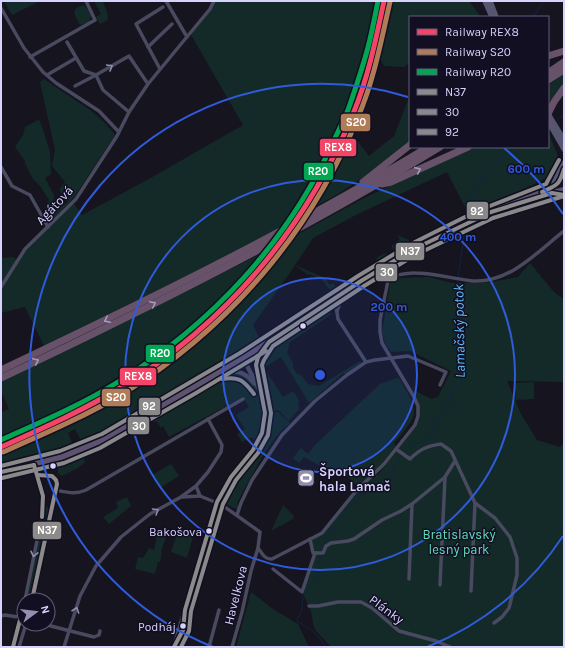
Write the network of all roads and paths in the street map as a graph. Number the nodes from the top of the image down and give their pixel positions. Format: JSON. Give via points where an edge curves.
{"nodes":[{"id":1,"x":86,"y":1,"type":"edge"},
{"id":2,"x":166,"y":1,"type":"edge"},
{"id":3,"x":214,"y":1,"type":"edge"},
{"id":4,"x":485,"y":1,"type":"edge"},
{"id":5,"x":490,"y":1,"type":"edge"},
{"id":6,"x":163,"y":7,"type":"dead end"},
{"id":7,"x":1,"y":8,"type":"edge"},
{"id":8,"x":492,"y":16,"type":"edge"},
{"id":9,"x":496,"y":16,"type":"edge"},
{"id":10,"x":172,"y":24,"type":"dead end"},
{"id":11,"x":187,"y":37,"type":"junction"},
{"id":12,"x":67,"y":42,"type":"dead end"},
{"id":13,"x":148,"y":47,"type":"junction"},
{"id":14,"x":564,"y":51,"type":"edge"},
{"id":15,"x":549,"y":56,"type":"edge"},
{"id":16,"x":30,"y":57,"type":"junction"},
{"id":17,"x":76,"y":58,"type":"junction"},
{"id":18,"x":564,"y":62,"type":"edge"},
{"id":19,"x":160,"y":69,"type":"junction"},
{"id":20,"x":564,"y":70,"type":"edge"},
{"id":21,"x":549,"y":72,"type":"edge"},
{"id":22,"x":47,"y":75,"type":"junction"},
{"id":23,"x":96,"y":75,"type":"junction"},
{"id":24,"x":549,"y":79,"type":"edge"},
{"id":25,"x":148,"y":84,"type":"junction"},
{"id":26,"x":75,"y":86,"type":"dead end"},
{"id":27,"x":564,"y":88,"type":"edge"},
{"id":28,"x":129,"y":112,"type":"junction"},
{"id":29,"x":549,"y":112,"type":"edge"},
{"id":30,"x":551,"y":123,"type":"edge"},
{"id":31,"x":118,"y":131,"type":"junction"},
{"id":32,"x":564,"y":140,"type":"edge"},
{"id":33,"x":409,"y":145,"type":"edge"},
{"id":34,"x":426,"y":148,"type":"edge"},
{"id":35,"x":438,"y":148,"type":"edge"},
{"id":36,"x":466,"y":148,"type":"edge"},
{"id":37,"x":564,"y":149,"type":"edge"},
{"id":38,"x":564,"y":163,"type":"edge"},
{"id":39,"x":1,"y":167,"type":"edge"},
{"id":40,"x":564,"y":169,"type":"edge"},
{"id":41,"x":561,"y":179,"type":"junction"},
{"id":42,"x":374,"y":186,"type":"junction"},
{"id":43,"x":564,"y":189,"type":"edge"},
{"id":44,"x":551,"y":191,"type":"junction"},
{"id":45,"x":352,"y":192,"type":"junction"},
{"id":46,"x":564,"y":195,"type":"edge"},
{"id":47,"x":48,"y":227,"type":"junction"},
{"id":48,"x":564,"y":231,"type":"edge"},
{"id":49,"x":374,"y":273,"type":"junction"},
{"id":50,"x":206,"y":274,"type":"junction"},
{"id":51,"x":389,"y":276,"type":"junction"},
{"id":52,"x":193,"y":281,"type":"junction"},
{"id":53,"x":1,"y":287,"type":"edge"},
{"id":54,"x":345,"y":291,"type":"junction"},
{"id":55,"x":332,"y":300,"type":"junction"},
{"id":56,"x":336,"y":312,"type":"junction"},
{"id":57,"x":269,"y":342,"type":"junction"},
{"id":58,"x":243,"y":358,"type":"junction"},
{"id":59,"x":392,"y":358,"type":"junction"},
{"id":60,"x":366,"y":362,"type":"junction"},
{"id":61,"x":1,"y":370,"type":"edge"},
{"id":62,"x":216,"y":375,"type":"junction"},
{"id":63,"x":1,"y":378,"type":"edge"},
{"id":64,"x":440,"y":385,"type":"dead end"},
{"id":65,"x":260,"y":391,"type":"junction"},
{"id":66,"x":243,"y":399,"type":"dead end"},
{"id":67,"x":208,"y":419,"type":"junction"},
{"id":68,"x":396,"y":449,"type":"junction"},
{"id":69,"x":455,"y":461,"type":"junction"},
{"id":70,"x":34,"y":464,"type":"junction"},
{"id":71,"x":1,"y":472,"type":"edge"},
{"id":72,"x":38,"y":475,"type":"junction"},
{"id":73,"x":445,"y":477,"type":"junction"},
{"id":74,"x":196,"y":486,"type":"junction"},
{"id":75,"x":55,"y":490,"type":"junction"},
{"id":76,"x":200,"y":496,"type":"junction"},
{"id":77,"x":181,"y":497,"type":"junction"},
{"id":78,"x":217,"y":502,"type":"junction"},
{"id":79,"x":475,"y":502,"type":"junction"},
{"id":80,"x":412,"y":504,"type":"junction"},
{"id":81,"x":237,"y":514,"type":"junction"},
{"id":82,"x":310,"y":539,"type":"junction"},
{"id":83,"x":258,"y":548,"type":"junction"},
{"id":84,"x":319,"y":553,"type":"junction"},
{"id":85,"x":273,"y":569,"type":"dead end"},
{"id":86,"x":409,"y":579,"type":"dead end"},
{"id":87,"x":440,"y":585,"type":"dead end"},
{"id":88,"x":27,"y":592,"type":"edge"},
{"id":89,"x":34,"y":592,"type":"edge"},
{"id":90,"x":471,"y":592,"type":"dead end"},
{"id":91,"x":309,"y":606,"type":"dead end"},
{"id":92,"x":219,"y":610,"type":"dead end"},
{"id":93,"x":1,"y":616,"type":"edge"},
{"id":94,"x":16,"y":617,"type":"edge"},
{"id":95,"x":494,"y":623,"type":"dead end"},
{"id":96,"x":56,"y":627,"type":"edge"},
{"id":97,"x":69,"y":630,"type":"junction"},
{"id":98,"x":18,"y":632,"type":"edge"},
{"id":99,"x":24,"y":632,"type":"edge"},
{"id":100,"x":100,"y":632,"type":"dead end"},
{"id":101,"x":13,"y":647,"type":"edge"},
{"id":102,"x":19,"y":647,"type":"edge"},
{"id":103,"x":64,"y":647,"type":"edge"},
{"id":104,"x":174,"y":647,"type":"edge"},
{"id":105,"x":209,"y":647,"type":"edge"},
{"id":106,"x":232,"y":647,"type":"edge"},
{"id":107,"x":450,"y":647,"type":"edge"}],
"edges":[{"from":1,"to":16,"type":"street","via":[[95,20]]},
{"from":2,"to":11,"type":"street"},
{"from":3,"to":11,"type":"street","name":"Agátová"},
{"from":4,"to":8,"type":"main road"},
{"from":5,"to":9,"type":"main road"},
{"from":6,"to":13,"type":"street","via":[[136,24]]},
{"from":7,"to":16,"type":"street"},
{"from":10,"to":13,"type":"street"},
{"from":11,"to":19,"type":"street","name":"Agátová"},
{"from":12,"to":17,"type":"street"},
{"from":13,"to":19,"type":"street"},
{"from":14,"to":15,"type":"highway"},
{"from":16,"to":22,"type":"street"},
{"from":17,"to":22,"type":"street"},
{"from":17,"to":23,"type":"street","via":[[84,71]]},
{"from":18,"to":21,"type":"highway"},
{"from":19,"to":25,"type":"street","name":"Agátová"},
{"from":20,"to":24,"type":"highway"},
{"from":22,"to":31,"type":"street","via":[[99,111]]},
{"from":23,"to":25,"type":"street","one_way":true,"via":[[129,56]]},
{"from":23,"to":26,"type":"street"},
{"from":23,"to":28,"type":"street","via":[[103,90]]},
{"from":25,"to":28,"type":"street","name":"Agátová"},
{"from":27,"to":29,"type":"highway"},
{"from":28,"to":31,"type":"street","name":"Agátová"},
{"from":30,"to":32,"type":"main road"},
{"from":30,"to":37,"type":"main road"},
{"from":31,"to":47,"type":"street","name":"Agátová","via":[[76,199]]},
{"from":33,"to":45,"type":"highway"},
{"from":34,"to":45,"type":"highway"},
{"from":35,"to":42,"type":"highway"},
{"from":42,"to":36,"type":"highway","one_way":true,"via":[[391,182]]},
{"from":38,"to":44,"type":"main road"},
{"from":39,"to":47,"type":"street","via":[[12,186],[29,194]]},
{"from":40,"to":41,"type":"main road"},
{"from":41,"to":43,"type":"main road"},
{"from":41,"to":44,"type":"main road"},
{"from":42,"to":50,"type":"highway","via":[[274,242]]},
{"from":43,"to":44,"type":"main road"},
{"from":44,"to":46,"type":"main road"},
{"from":44,"to":49,"type":"main road","via":[[480,216],[418,247]]},
{"from":45,"to":50,"type":"highway"},
{"from":47,"to":53,"type":"street","name":"Agátová","via":[[25,249]]},
{"from":48,"to":51,"type":"street","via":[[522,265],[497,278],[474,281],[415,272]]},
{"from":49,"to":51,"type":"street","via":[[378,276]]},
{"from":49,"to":54,"type":"main road"},
{"from":50,"to":52,"type":"highway"},
{"from":51,"to":59,"type":"street","via":[[380,332],[382,342]]},
{"from":52,"to":61,"type":"highway","one_way":true},
{"from":63,"to":52,"type":"highway","one_way":true},
{"from":54,"to":55,"type":"main road"},
{"from":54,"to":56,"type":"street"},
{"from":55,"to":56,"type":"street"},
{"from":55,"to":57,"type":"main road"},
{"from":56,"to":60,"type":"street"},
{"from":57,"to":58,"type":"main road"},
{"from":57,"to":65,"type":"street","via":[[256,363]]},
{"from":58,"to":62,"type":"main road"},
{"from":58,"to":65,"type":"street"},
{"from":59,"to":60,"type":"street"},
{"from":59,"to":64,"type":"street","via":[[408,356],[446,372]]},
{"from":59,"to":68,"type":"street","via":[[418,406],[415,425]]},
{"from":60,"to":81,"type":"street","via":[[327,390],[282,435],[252,480]]},
{"from":62,"to":65,"type":"street","via":[[228,372],[241,373]]},
{"from":62,"to":70,"type":"main road","via":[[102,440],[62,457]]},
{"from":65,"to":78,"type":"street","via":[[265,413],[262,433]]},
{"from":66,"to":67,"type":"street"},
{"from":67,"to":74,"type":"street","via":[[222,445],[221,452]]},
{"from":67,"to":75,"type":"street","via":[[80,493],[71,494]]},
{"from":68,"to":69,"type":"street","via":[[410,459],[427,446],[441,444],[451,451]]},
{"from":68,"to":82,"type":"street","via":[[377,472],[356,490],[322,533]]},
{"from":69,"to":73,"type":"street"},
{"from":69,"to":79,"type":"street"},
{"from":70,"to":71,"type":"main road"},
{"from":70,"to":72,"type":"street"},
{"from":72,"to":75,"type":"street","via":[[55,478]]},
{"from":72,"to":88,"type":"street","one_way":true,"via":[[44,506]]},
{"from":73,"to":80,"type":"street"},
{"from":73,"to":87,"type":"street"},
{"from":74,"to":76,"type":"street"},
{"from":74,"to":77,"type":"street"},
{"from":75,"to":89,"type":"street"},
{"from":76,"to":77,"type":"street"},
{"from":76,"to":78,"type":"street"},
{"from":97,"to":77,"type":"street","one_way":true,"via":[[80,596],[96,566],[121,537],[150,514]]},
{"from":78,"to":81,"type":"street"},
{"from":78,"to":104,"type":"street"},
{"from":79,"to":90,"type":"street"},
{"from":79,"to":95,"type":"street","via":[[495,518],[510,537],[517,558],[517,575],[509,608]]},
{"from":80,"to":84,"type":"street","via":[[354,539],[331,542]]},
{"from":80,"to":86,"type":"street"},
{"from":81,"to":83,"type":"street","via":[[260,532]]},
{"from":82,"to":83,"type":"street","via":[[270,560]]},
{"from":82,"to":84,"type":"street","via":[[313,552]]},
{"from":83,"to":106,"type":"street","name":"Havelkova"},
{"from":84,"to":85,"type":"street","via":[[302,592]]},
{"from":91,"to":107,"type":"street","name":"Plánky","via":[[361,602],[399,631],[436,640]]},
{"from":92,"to":105,"type":"street"},
{"from":93,"to":94,"type":"street"},
{"from":96,"to":97,"type":"street"},
{"from":97,"to":100,"type":"street","via":[[94,637]]},
{"from":97,"to":103,"type":"street"},
{"from":98,"to":101,"type":"street"},
{"from":99,"to":102,"type":"street"}]}
